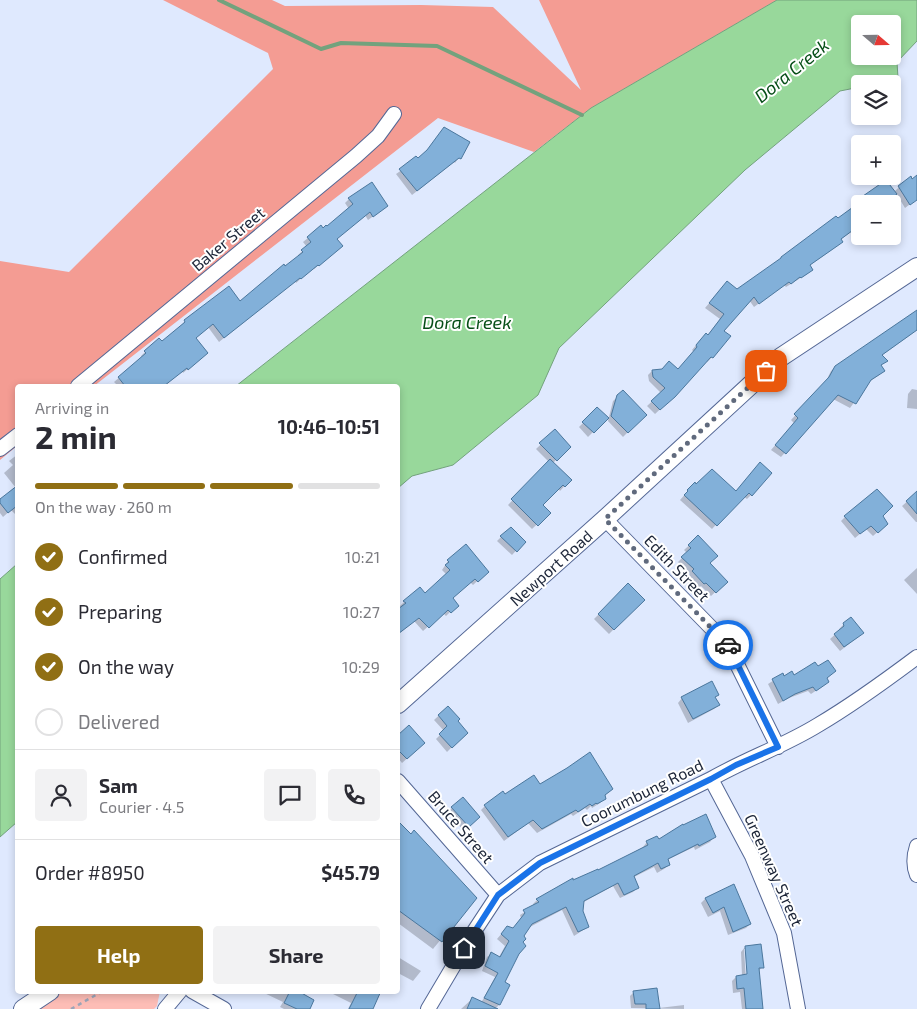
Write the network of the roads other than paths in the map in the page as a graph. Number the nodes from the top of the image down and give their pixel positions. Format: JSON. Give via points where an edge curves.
{"nodes":[{"id":1,"x":394,"y":114,"type":"dead end"},
{"id":2,"x":917,"y":268,"type":"edge"},
{"id":3,"x":80,"y":384,"type":"edge"},
{"id":4,"x":15,"y":437,"type":"edge"},
{"id":5,"x":0,"y":449,"type":"edge"},
{"id":6,"x":605,"y":519,"type":"junction"},
{"id":7,"x":917,"y":657,"type":"edge"},
{"id":8,"x":400,"y":702,"type":"edge"},
{"id":9,"x":778,"y":747,"type":"junction"},
{"id":10,"x":711,"y":779,"type":"junction"},
{"id":11,"x":400,"y":783,"type":"edge"},
{"id":12,"x":917,"y":846,"type":"edge"},
{"id":13,"x":917,"y":875,"type":"edge"},
{"id":14,"x":498,"y":895,"type":"junction"},
{"id":15,"x":46,"y":994,"type":"edge"},
{"id":16,"x":178,"y":994,"type":"edge"},
{"id":17,"x":197,"y":994,"type":"edge"},
{"id":18,"x":23,"y":1009,"type":"edge"},
{"id":19,"x":165,"y":1009,"type":"edge"},
{"id":20,"x":224,"y":1009,"type":"edge"},
{"id":21,"x":428,"y":1009,"type":"edge"},
{"id":22,"x":798,"y":1009,"type":"edge"}],
"edges":[{"from":1,"to":3,"type":"street","name":"Baker Street","via":[[378,136],[356,156]]},
{"from":2,"to":6,"type":"street","name":"Newport Road","via":[[781,357]]},
{"from":4,"to":5,"type":"street"},
{"from":6,"to":8,"type":"street","name":"Newport Road"},
{"from":6,"to":9,"type":"street","name":"Edith Street","via":[[727,644]]},
{"from":7,"to":9,"type":"street","name":"Coorumbung Road","via":[[819,725]]},
{"from":9,"to":10,"type":"street","name":"Coorumbung Road"},
{"from":10,"to":14,"type":"street","name":"Coorumbung Road","via":[[540,863]]},
{"from":10,"to":22,"type":"street","name":"Greenway Street","via":[[752,856],[784,933]]},
{"from":11,"to":14,"type":"street","name":"Bruce Street"},
{"from":12,"to":13,"type":"street","via":[[914,868]]},
{"from":14,"to":21,"type":"street","name":"Coorumbung Road"},
{"from":15,"to":18,"type":"street"},
{"from":16,"to":19,"type":"street"},
{"from":17,"to":20,"type":"street"}]}
